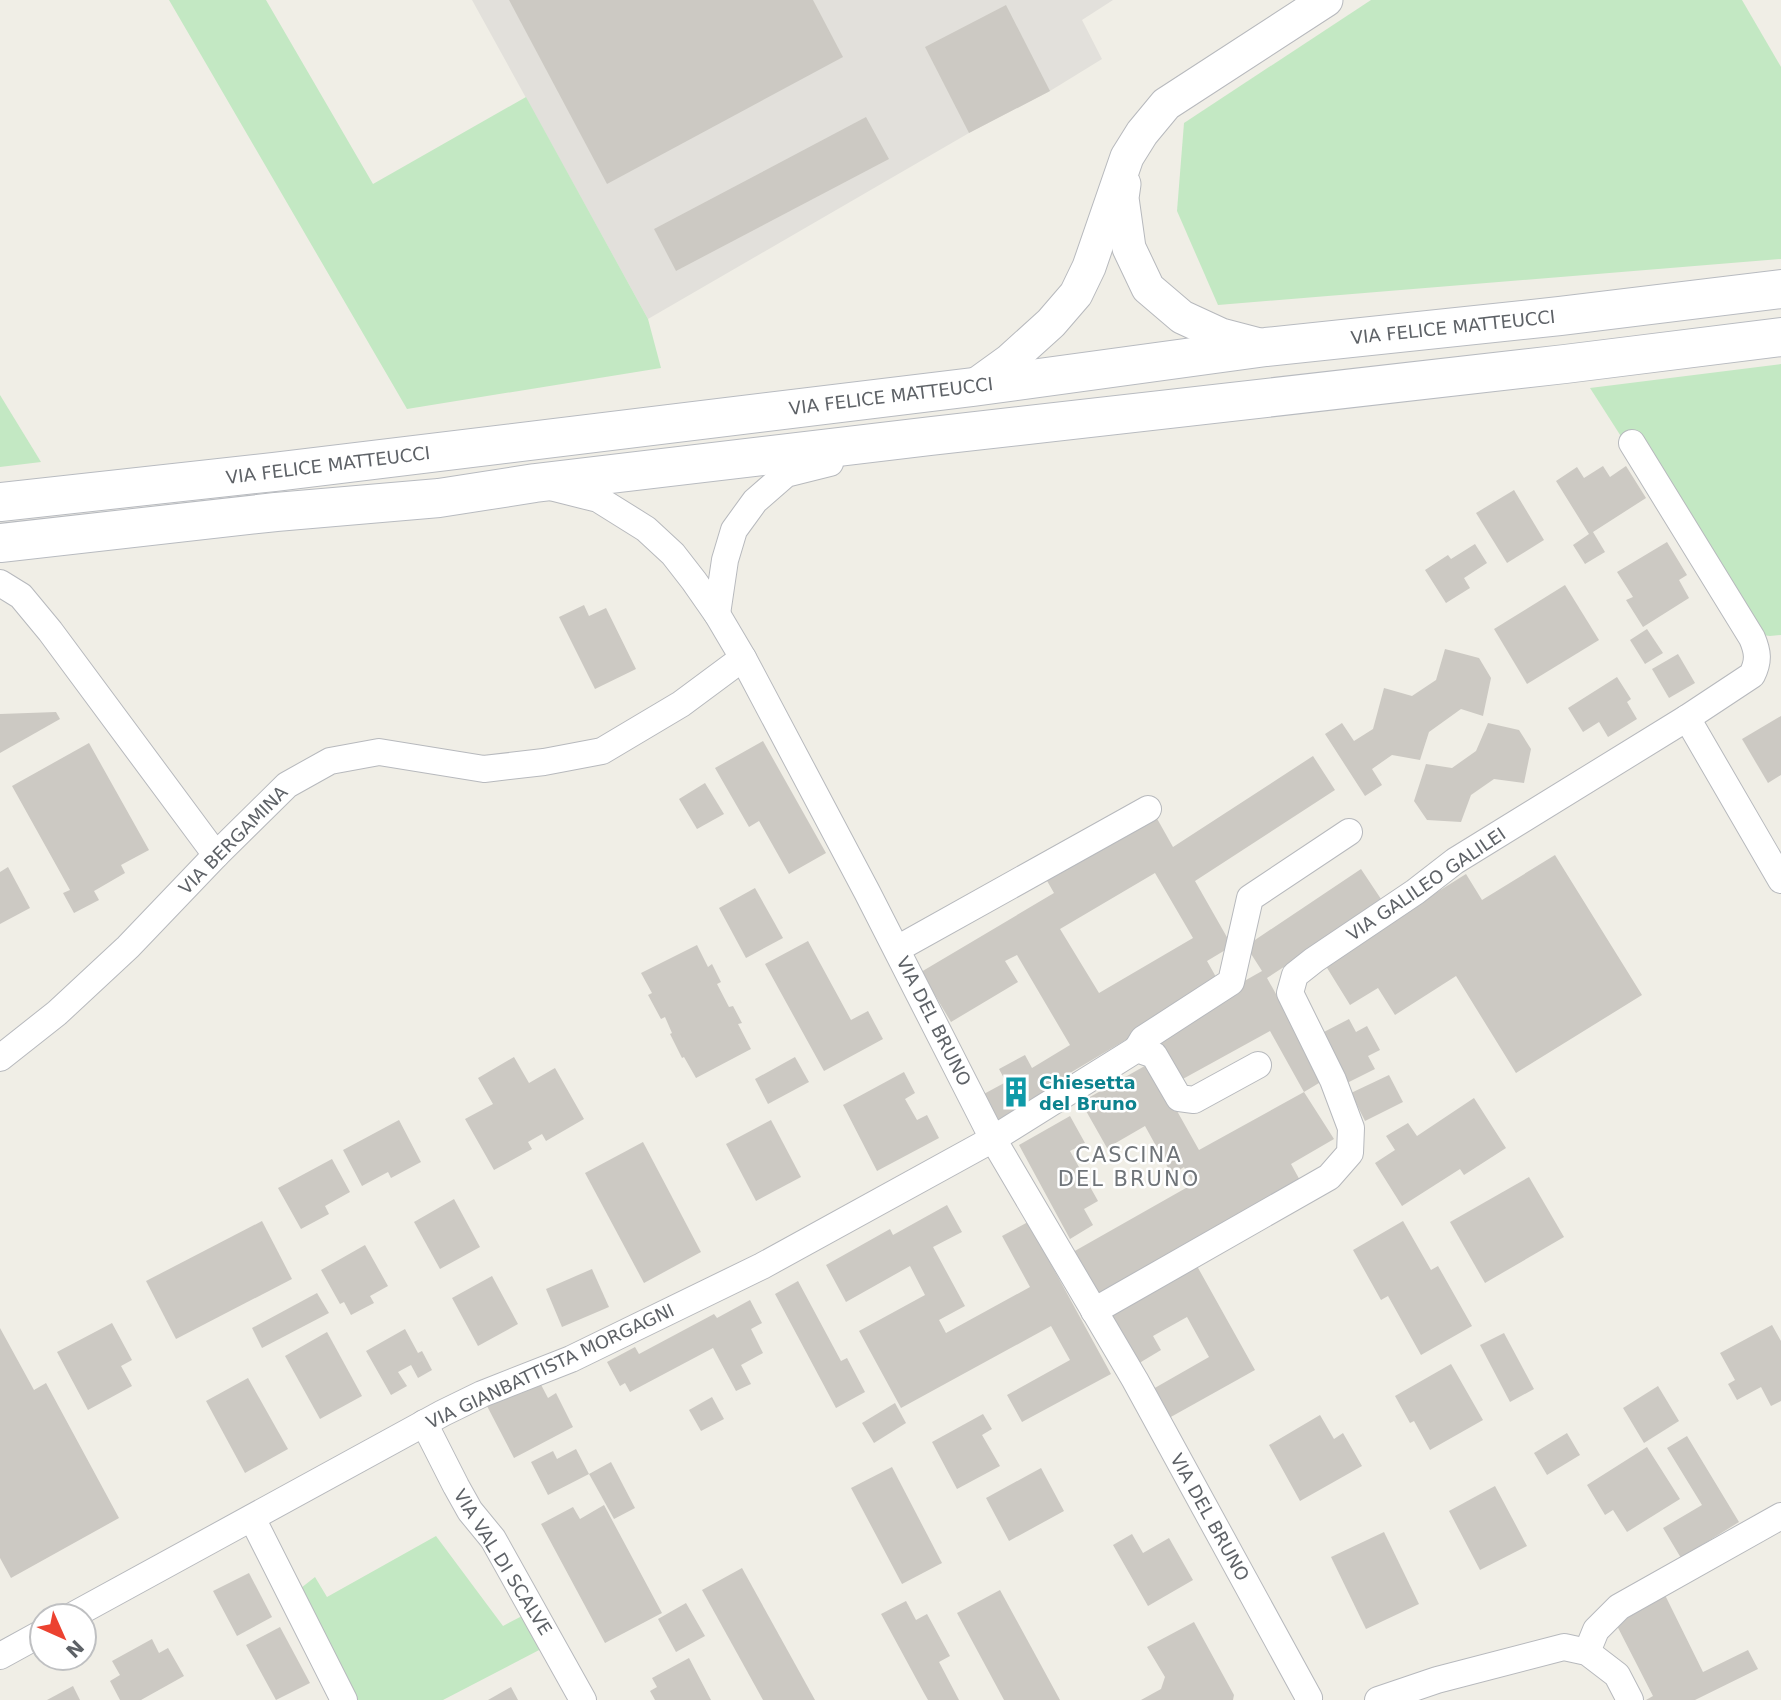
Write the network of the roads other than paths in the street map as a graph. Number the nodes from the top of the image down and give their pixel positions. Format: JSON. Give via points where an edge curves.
{"nodes":[{"id":1,"x":1326,"y":0,"type":"edge"},
{"id":2,"x":1127,"y":157,"type":"junction"},
{"id":3,"x":1781,"y":289,"type":"edge"},
{"id":4,"x":1781,"y":337,"type":"edge"},
{"id":5,"x":1266,"y":346,"type":"junction"},
{"id":6,"x":973,"y":387,"type":"junction"},
{"id":7,"x":931,"y":436,"type":"junction"},
{"id":8,"x":1632,"y":443,"type":"dead end"},
{"id":9,"x":535,"y":483,"type":"junction"},
{"id":10,"x":0,"y":502,"type":"edge"},
{"id":11,"x":0,"y":543,"type":"edge"},
{"id":12,"x":0,"y":583,"type":"edge"},
{"id":13,"x":717,"y":614,"type":"junction"},
{"id":14,"x":743,"y":658,"type":"junction"},
{"id":15,"x":1687,"y":719,"type":"junction"},
{"id":16,"x":1148,"y":809,"type":"dead end"},
{"id":17,"x":1349,"y":832,"type":"dead end"},
{"id":18,"x":216,"y":855,"type":"junction"},
{"id":19,"x":1781,"y":880,"type":"edge"},
{"id":20,"x":897,"y":949,"type":"junction"},
{"id":21,"x":1137,"y":1049,"type":"junction"},
{"id":22,"x":0,"y":1058,"type":"edge"},
{"id":23,"x":1258,"y":1065,"type":"dead end"},
{"id":24,"x":993,"y":1139,"type":"junction"},
{"id":25,"x":1094,"y":1311,"type":"junction"},
{"id":26,"x":424,"y":1423,"type":"junction"},
{"id":27,"x":1781,"y":1516,"type":"edge"},
{"id":28,"x":252,"y":1518,"type":"junction"},
{"id":29,"x":98,"y":1602,"type":"edge"},
{"id":30,"x":28,"y":1641,"type":"edge"},
{"id":31,"x":1587,"y":1652,"type":"junction"},
{"id":32,"x":0,"y":1656,"type":"edge"},
{"id":33,"x":344,"y":1700,"type":"edge"},
{"id":34,"x":583,"y":1700,"type":"edge"},
{"id":35,"x":1310,"y":1700,"type":"edge"},
{"id":36,"x":1378,"y":1700,"type":"edge"},
{"id":37,"x":1630,"y":1700,"type":"edge"}],
"edges":[{"from":1,"to":2,"type":"street","via":[[1166,104]]},
{"from":2,"to":5,"type":"street","via":[[1122,198],[1129,248],[1148,288],[1182,317]]},
{"from":2,"to":6,"type":"street","via":[[1076,294],[1051,323]]},
{"from":3,"to":5,"type":"main road","name":"VIA FELICE MATTEUCCI"},
{"from":4,"to":7,"type":"main road"},
{"from":5,"to":6,"type":"main road","name":"VIA FELICE MATTEUCCI"},
{"from":6,"to":10,"type":"main road","name":"VIA FELICE MATTEUCCI"},
{"from":7,"to":9,"type":"main road"},
{"from":7,"to":13,"type":"street","via":[[786,474],[755,501],[734,530]]},
{"from":8,"to":15,"type":"street","name":"VIA GALILEO GALILEI","via":[[1756,648],[1752,675]]},
{"from":9,"to":11,"type":"main road","via":[[439,498]]},
{"from":9,"to":13,"type":"street","name":"VIA DEL BRUNO","via":[[598,499],[646,528],[673,554]]},
{"from":12,"to":18,"type":"street","via":[[20,596],[50,631]]},
{"from":13,"to":14,"type":"street","name":"VIA DEL BRUNO"},
{"from":14,"to":18,"type":"street","name":"VIA BERGAMINA","via":[[681,704],[602,751],[484,769],[379,752],[330,761],[287,785]]},
{"from":14,"to":20,"type":"street","name":"VIA DEL BRUNO"},
{"from":15,"to":19,"type":"street"},
{"from":15,"to":25,"type":"street","name":"VIA GALILEO GALILEI","via":[[1455,862],[1295,975],[1290,993],[1351,1128],[1350,1153],[1329,1177]]},
{"from":16,"to":20,"type":"street"},
{"from":17,"to":21,"type":"street","name":"VIA GIANBATTISTA MORGAGNI","via":[[1250,898],[1231,982],[1143,1039]]},
{"from":18,"to":22,"type":"street","name":"VIA BERGAMINA","via":[[128,947]]},
{"from":20,"to":24,"type":"street","name":"VIA DEL BRUNO"},
{"from":21,"to":23,"type":"street","via":[[1154,1055],[1179,1098],[1194,1100]]},
{"from":21,"to":24,"type":"street","name":"VIA GIANBATTISTA MORGAGNI"},
{"from":24,"to":25,"type":"street","name":"VIA DEL BRUNO"},
{"from":24,"to":26,"type":"street","name":"VIA GIANBATTISTA MORGAGNI","via":[[762,1266]]},
{"from":25,"to":35,"type":"street","name":"VIA DEL BRUNO"},
{"from":26,"to":28,"type":"street","name":"VIA GIANBATTISTA MORGAGNI"},
{"from":26,"to":34,"type":"street","name":"VIA VAL DI SCALVE","via":[[470,1511],[493,1539]]},
{"from":27,"to":31,"type":"street","via":[[1619,1607],[1596,1630]]},
{"from":28,"to":29,"type":"street","name":"VIA GIANBATTISTA MORGAGNI"},
{"from":28,"to":33,"type":"street"},
{"from":30,"to":32,"type":"street"},
{"from":31,"to":36,"type":"street","via":[[1564,1647]]},
{"from":31,"to":37,"type":"street","via":[[1617,1675]]}]}
